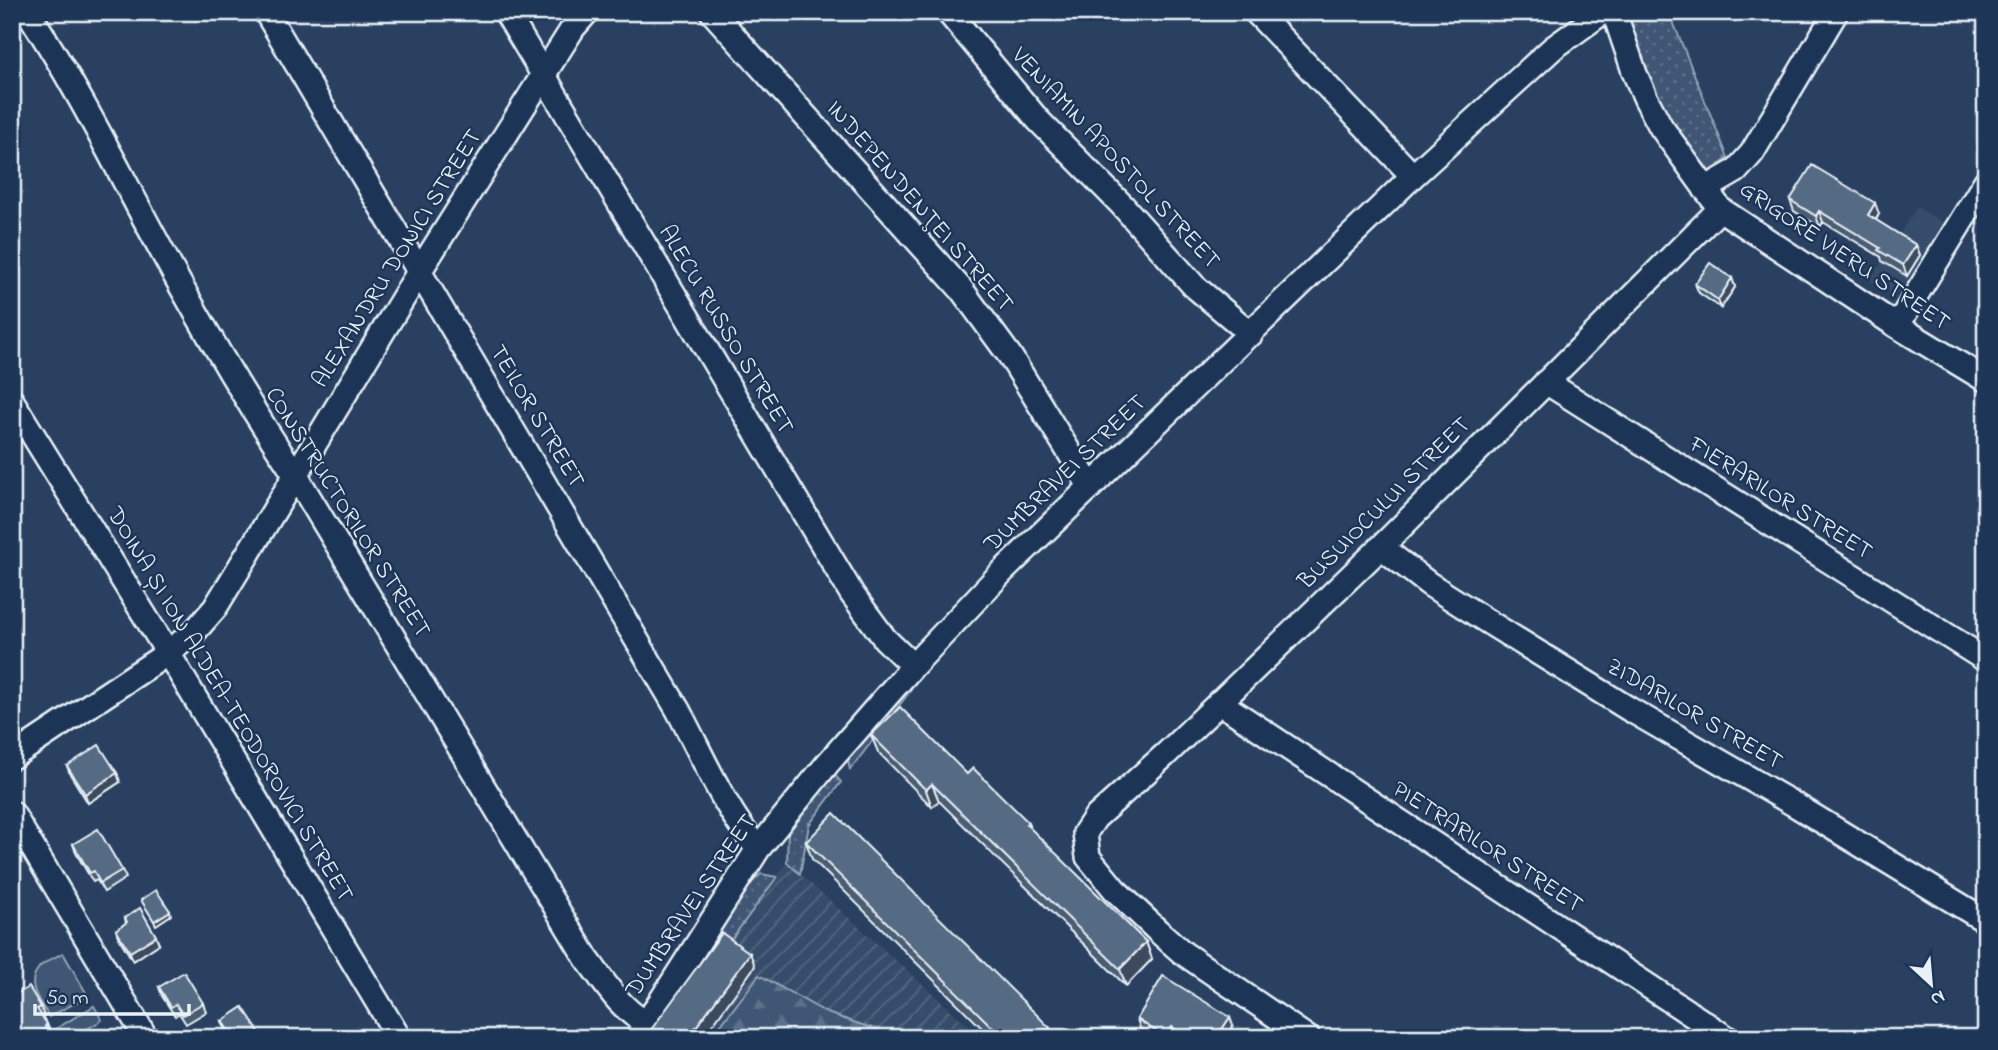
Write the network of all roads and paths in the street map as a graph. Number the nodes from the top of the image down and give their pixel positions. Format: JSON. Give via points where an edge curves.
{"nodes":[{"id":1,"x":28,"y":12,"type":"edge"},
{"id":2,"x":266,"y":12,"type":"edge"},
{"id":3,"x":506,"y":12,"type":"edge"},
{"id":4,"x":587,"y":12,"type":"edge"},
{"id":5,"x":712,"y":12,"type":"edge"},
{"id":6,"x":948,"y":12,"type":"edge"},
{"id":7,"x":1256,"y":12,"type":"edge"},
{"id":8,"x":1603,"y":12,"type":"edge"},
{"id":9,"x":1614,"y":12,"type":"edge"},
{"id":10,"x":1836,"y":12,"type":"edge"},
{"id":11,"x":544,"y":75,"type":"junction"},
{"id":12,"x":1413,"y":176,"type":"junction"},
{"id":13,"x":1986,"y":181,"type":"edge"},
{"id":14,"x":1705,"y":189,"type":"junction"},
{"id":15,"x":1720,"y":209,"type":"junction"},
{"id":16,"x":419,"y":272,"type":"junction"},
{"id":17,"x":1897,"y":326,"type":"junction"},
{"id":18,"x":1251,"y":334,"type":"junction"},
{"id":19,"x":1986,"y":380,"type":"edge"},
{"id":20,"x":1546,"y":382,"type":"junction"},
{"id":21,"x":12,"y":401,"type":"edge"},
{"id":22,"x":296,"y":476,"type":"junction"},
{"id":23,"x":1090,"y":486,"type":"junction"},
{"id":24,"x":1381,"y":547,"type":"junction"},
{"id":25,"x":168,"y":653,"type":"junction"},
{"id":26,"x":1986,"y":660,"type":"edge"},
{"id":27,"x":913,"y":666,"type":"junction"},
{"id":28,"x":1219,"y":702,"type":"junction"},
{"id":29,"x":12,"y":757,"type":"edge"},
{"id":30,"x":12,"y":813,"type":"edge"},
{"id":31,"x":758,"y":849,"type":"junction"},
{"id":32,"x":1986,"y":921,"type":"edge"},
{"id":33,"x":641,"y":1030,"type":"edge"},
{"id":34,"x":146,"y":1038,"type":"edge"},
{"id":35,"x":399,"y":1038,"type":"edge"},
{"id":36,"x":1308,"y":1038,"type":"edge"},
{"id":37,"x":1727,"y":1038,"type":"edge"}],
"edges":[{"from":1,"to":22,"type":"street","name":"CONSTRUCTORILOR STREET","via":[[101,135],[189,301]]},
{"from":2,"to":16,"type":"street","name":"TEILOR STREET"},
{"from":3,"to":11,"type":"street","name":"ALECU RUSSO STREET"},
{"from":4,"to":11,"type":"street","name":"ALEXANDRU DONICI STREET"},
{"from":5,"to":23,"type":"street","name":"INDEPENDENŢEI STREET","via":[[961,289],[1010,356]]},
{"from":6,"to":18,"type":"street","name":"VENIAMIN APOSTOL STREET","via":[[1038,120],[1194,286]]},
{"from":7,"to":12,"type":"street"},
{"from":8,"to":12,"type":"street","name":"DUMBRAVEI STREET","via":[[1553,48]]},
{"from":9,"to":14,"type":"street","name":"GRIGORE VIERU STREET","via":[[1646,99]]},
{"from":10,"to":14,"type":"street","via":[[1752,153],[1736,170]]},
{"from":11,"to":16,"type":"street","name":"ALEXANDRU DONICI STREET"},
{"from":11,"to":27,"type":"street","name":"ALECU RUSSO STREET","via":[[852,594],[885,639]]},
{"from":12,"to":18,"type":"street","name":"DUMBRAVEI STREET"},
{"from":13,"to":17,"type":"street"},
{"from":14,"to":15,"type":"street","name":"GRIGORE VIERU STREET"},
{"from":15,"to":17,"type":"street","name":"GRIGORE VIERU STREET"},
{"from":15,"to":20,"type":"street","name":"BUSUIOCULUI STREET"},
{"from":16,"to":22,"type":"street","name":"ALEXANDRU DONICI STREET"},
{"from":16,"to":31,"type":"street","name":"TEILOR STREET","via":[[678,710],[730,811]]},
{"from":17,"to":19,"type":"street","name":"GRIGORE VIERU STREET"},
{"from":18,"to":23,"type":"street","name":"DUMBRAVEI STREET"},
{"from":20,"to":24,"type":"street","name":"BUSUIOCULUI STREET"},
{"from":20,"to":26,"type":"street","name":"FIERARILOR STREET"},
{"from":21,"to":25,"type":"street","name":"DOINA ȘI ION ALDEA-TEODOROVICI STREET"},
{"from":22,"to":25,"type":"street","name":"ALEXANDRU DONICI STREET","via":[[215,608]]},
{"from":22,"to":33,"type":"street","name":"CONSTRUCTORILOR STREET","via":[[587,958]]},
{"from":23,"to":27,"type":"street","name":"DUMBRAVEI STREET"},
{"from":24,"to":28,"type":"street","name":"BUSUIOCULUI STREET"},
{"from":24,"to":32,"type":"street","name":"ZIDARILOR STREET","via":[[1429,584],[1629,709]]},
{"from":25,"to":29,"type":"street","name":"ALEXANDRU DONICI STREET"},
{"from":25,"to":35,"type":"street","name":"DOINA ȘI ION ALDEA-TEODOROVICI STREET"},
{"from":27,"to":31,"type":"street","name":"DUMBRAVEI STREET"},
{"from":28,"to":36,"type":"street","name":"BUSUIOCULUI STREET","via":[[1095,818],[1085,834],[1088,857],[1115,890],[1183,953]]},
{"from":28,"to":37,"type":"street","name":"PIETRARILOR STREET"},
{"from":30,"to":34,"type":"street"},
{"from":31,"to":33,"type":"street","name":"DUMBRAVEI STREET"}]}
